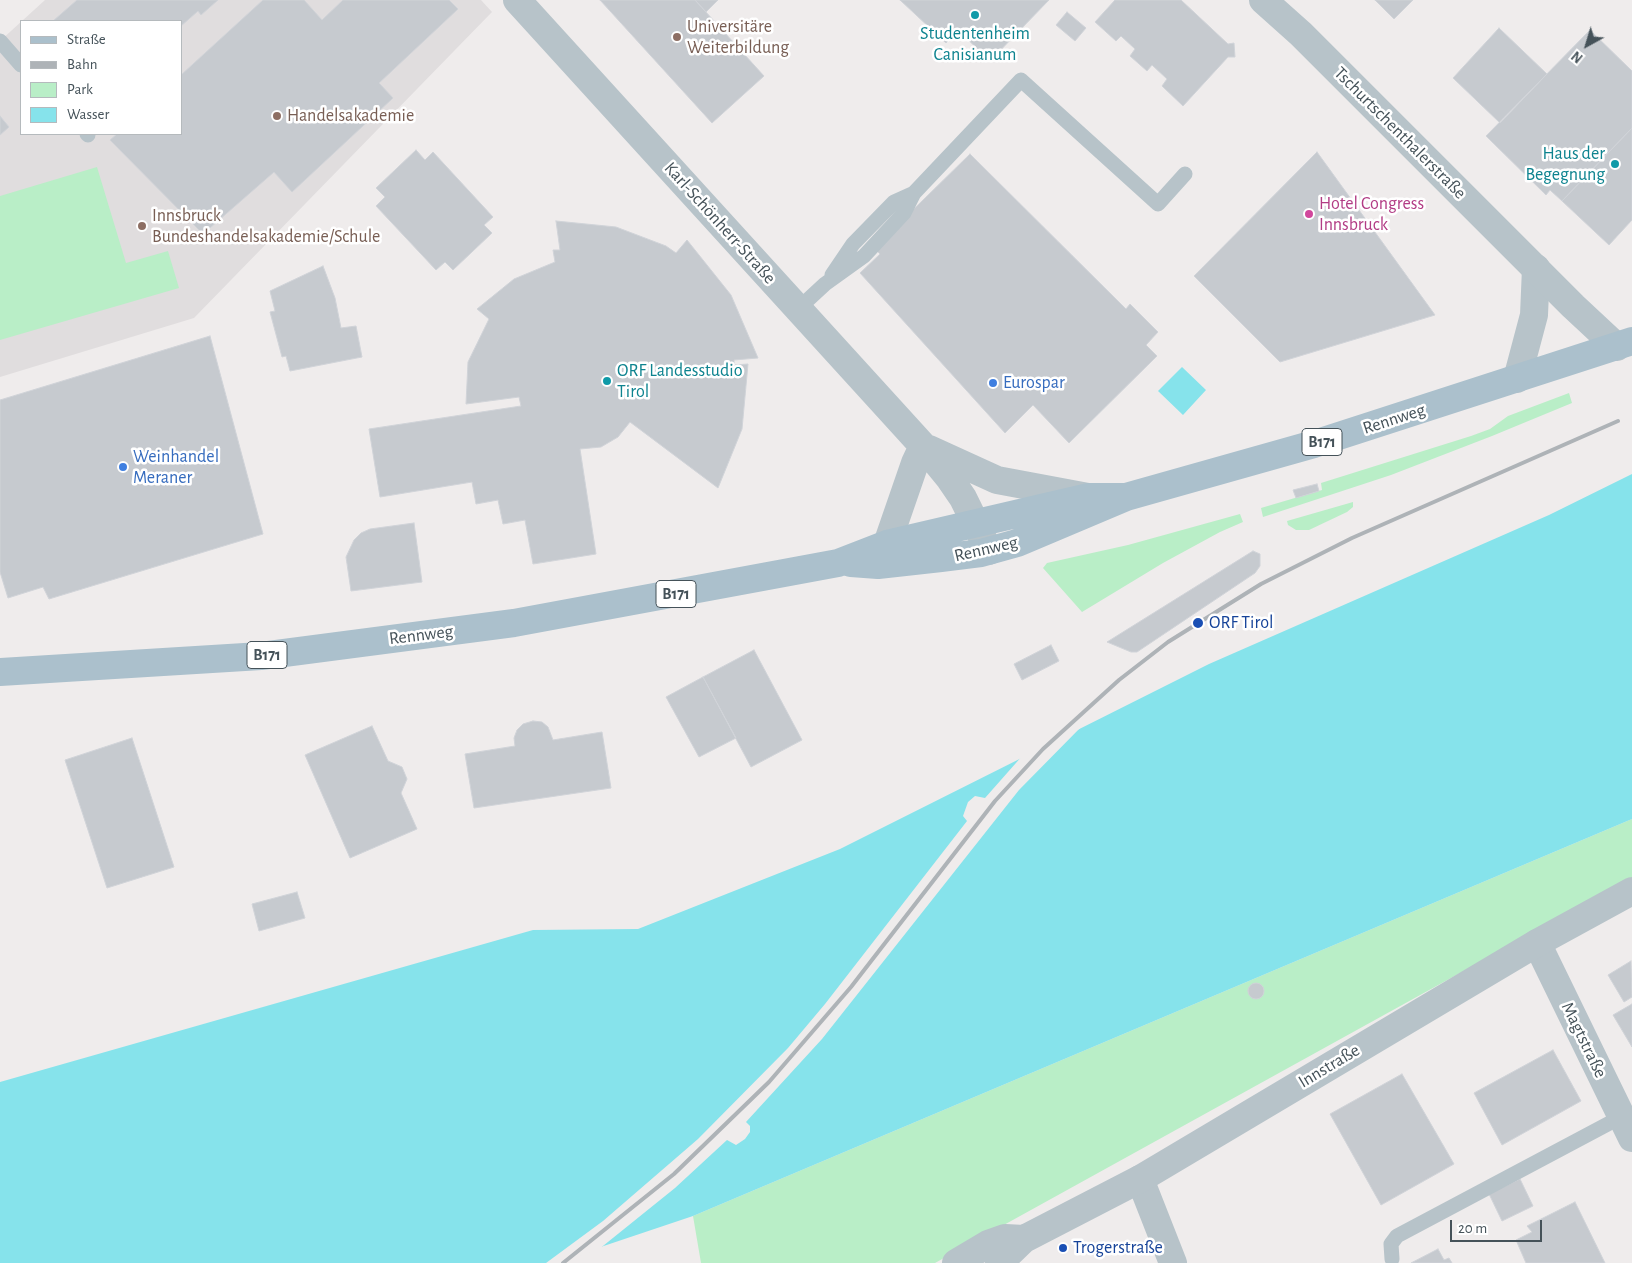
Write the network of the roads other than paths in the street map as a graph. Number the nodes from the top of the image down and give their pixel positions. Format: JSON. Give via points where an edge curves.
{"nodes":[{"id":1,"x":517,"y":0,"type":"edge"},
{"id":2,"x":1263,"y":0,"type":"edge"},
{"id":3,"x":0,"y":41,"type":"edge"},
{"id":4,"x":20,"y":64,"type":"edge"},
{"id":5,"x":1184,"y":174,"type":"dead end"},
{"id":6,"x":1536,"y":268,"type":"junction"},
{"id":7,"x":798,"y":309,"type":"junction"},
{"id":8,"x":1625,"y":344,"type":"edge"},
{"id":9,"x":1517,"y":379,"type":"junction"},
{"id":10,"x":923,"y":446,"type":"junction"},
{"id":11,"x":1089,"y":497,"type":"junction"},
{"id":12,"x":1126,"y":497,"type":"junction"},
{"id":13,"x":976,"y":523,"type":"junction"},
{"id":14,"x":887,"y":544,"type":"junction"},
{"id":15,"x":990,"y":551,"type":"junction"},
{"id":16,"x":838,"y":563,"type":"junction"},
{"id":17,"x":0,"y":672,"type":"edge"},
{"id":18,"x":1632,"y":890,"type":"edge"},
{"id":19,"x":1537,"y":943,"type":"junction"},
{"id":20,"x":1627,"y":1127,"type":"edge"},
{"id":21,"x":1140,"y":1179,"type":"junction"},
{"id":22,"x":1024,"y":1239,"type":"junction"},
{"id":23,"x":1392,"y":1259,"type":"dead end"},
{"id":24,"x":956,"y":1263,"type":"edge"},
{"id":25,"x":999,"y":1263,"type":"edge"},
{"id":26,"x":1173,"y":1263,"type":"edge"}],
"edges":[{"from":1,"to":7,"type":"street","name":"Karl-Schönherr-Straße"},
{"from":2,"to":6,"type":"street","name":"Tschurtschenthalerstraße"},
{"from":3,"to":4,"type":"lane"},
{"from":5,"to":7,"type":"lane","via":[[1158,204],[1021,80],[914,193],[904,213],[864,256],[825,284]]},
{"from":6,"to":8,"type":"street","name":"Tschurtschenthalerstraße"},
{"from":6,"to":9,"type":"street","via":[[1534,315]]},
{"from":7,"to":10,"type":"street","name":"Karl-Schönherr-Straße"},
{"from":8,"to":9,"type":"main road","name":"Rennweg","number":"B171"},
{"from":9,"to":12,"type":"main road","name":"Rennweg","number":"B171","via":[[1314,444]]},
{"from":10,"to":11,"type":"street","name":"Karl-Schönherr-Straße","via":[[997,480]]},
{"from":10,"to":13,"type":"street","name":"Karl-Schönherr-Straße","via":[[950,479]]},
{"from":10,"to":14,"type":"street"},
{"from":11,"to":12,"type":"main road","name":"Rennweg","number":"B171"},
{"from":11,"to":13,"type":"main road","name":"Rennweg","number":"B171"},
{"from":12,"to":15,"type":"main road","name":"Rennweg","number":"B171","via":[[1042,534]]},
{"from":13,"to":14,"type":"main road","name":"Rennweg","number":"B171"},
{"from":13,"to":15,"type":"street","name":"Karl-Schönherr-Straße"},
{"from":14,"to":16,"type":"main road","name":"Rennweg","number":"B171"},
{"from":15,"to":16,"type":"main road","name":"Rennweg","number":"B171","via":[[878,565]]},
{"from":16,"to":17,"type":"main road","name":"Rennweg","number":"B171","via":[[494,625],[261,656]]},
{"from":18,"to":19,"type":"street","name":"Innstraße"},
{"from":19,"to":20,"type":"street","name":"Magtstraße"},
{"from":19,"to":21,"type":"street","name":"Innstraße"},
{"from":20,"to":23,"type":"lane","via":[[1397,1236],[1391,1244]]},
{"from":21,"to":22,"type":"street","name":"Innstraße"},
{"from":21,"to":26,"type":"street"},
{"from":22,"to":24,"type":"street","name":"Innstraße","via":[[1005,1238]]},
{"from":22,"to":25,"type":"street","name":"Innstraße"}]}
